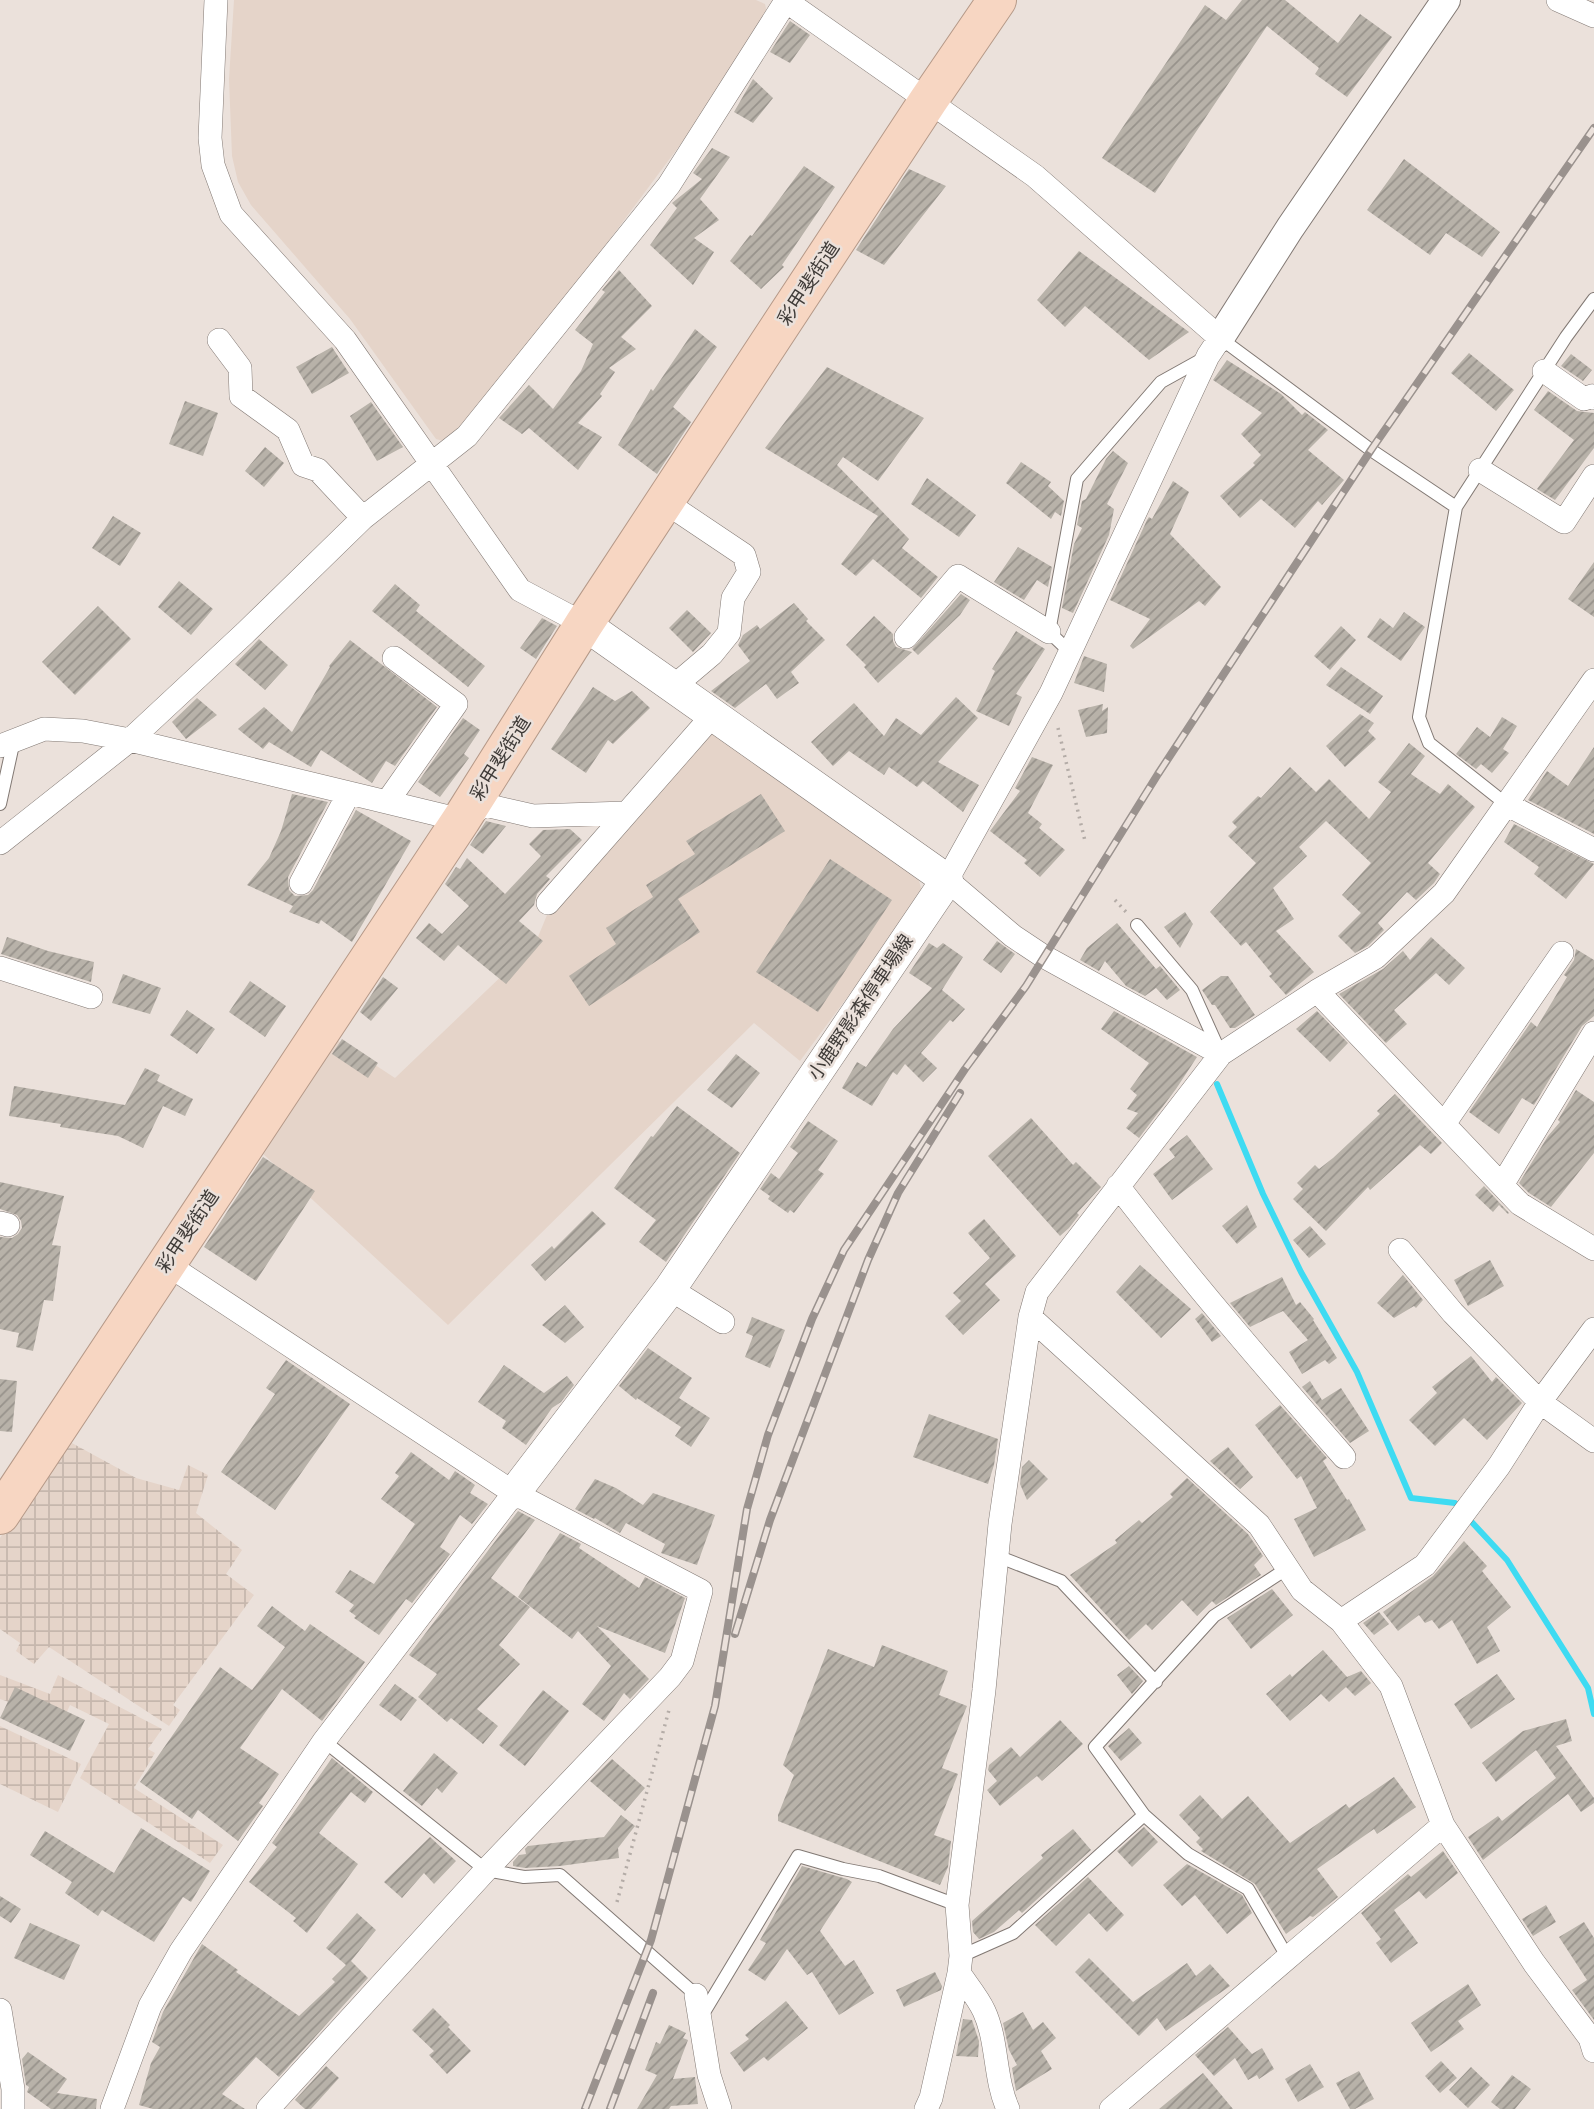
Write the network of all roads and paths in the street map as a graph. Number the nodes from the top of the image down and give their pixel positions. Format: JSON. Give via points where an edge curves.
{"nodes":[{"id":1,"x":216,"y":0,"type":"edge"},
{"id":2,"x":996,"y":0,"type":"edge"},
{"id":3,"x":1446,"y":0,"type":"edge"},
{"id":4,"x":1558,"y":0,"type":"edge"},
{"id":5,"x":785,"y":1,"type":"edge"},
{"id":6,"x":1594,"y":16,"type":"edge"},
{"id":7,"x":928,"y":101,"type":"junction"},
{"id":8,"x":1594,"y":299,"type":"edge"},
{"id":9,"x":219,"y":340,"type":"dead end"},
{"id":10,"x":1214,"y":347,"type":"junction"},
{"id":11,"x":1544,"y":371,"type":"junction"},
{"id":12,"x":1594,"y":398,"type":"edge"},
{"id":13,"x":431,"y":464,"type":"junction"},
{"id":14,"x":1480,"y":470,"type":"junction"},
{"id":15,"x":1594,"y":476,"type":"edge"},
{"id":16,"x":665,"y":502,"type":"junction"},
{"id":17,"x":1456,"y":507,"type":"junction"},
{"id":18,"x":363,"y":518,"type":"junction"},
{"id":19,"x":584,"y":624,"type":"junction"},
{"id":20,"x":1049,"y":632,"type":"junction"},
{"id":21,"x":906,"y":636,"type":"dead end"},
{"id":22,"x":1070,"y":652,"type":"junction"},
{"id":23,"x":394,"y":658,"type":"dead end"},
{"id":24,"x":1594,"y":680,"type":"edge"},
{"id":25,"x":673,"y":687,"type":"junction"},
{"id":26,"x":1051,"y":693,"type":"junction"},
{"id":27,"x":713,"y":715,"type":"junction"},
{"id":28,"x":130,"y":740,"type":"junction"},
{"id":29,"x":7,"y":743,"type":"edge"},
{"id":30,"x":349,"y":793,"type":"junction"},
{"id":31,"x":387,"y":802,"type":"junction"},
{"id":32,"x":0,"y":804,"type":"edge"},
{"id":33,"x":1506,"y":804,"type":"junction"},
{"id":34,"x":626,"y":814,"type":"junction"},
{"id":35,"x":461,"y":820,"type":"junction"},
{"id":36,"x":1085,"y":841,"type":"dead end"},
{"id":37,"x":0,"y":843,"type":"edge"},
{"id":38,"x":1594,"y":850,"type":"edge"},
{"id":39,"x":947,"y":880,"type":"junction"},
{"id":40,"x":300,"y":883,"type":"dead end"},
{"id":41,"x":548,"y":903,"type":"dead end"},
{"id":42,"x":1137,"y":925,"type":"dead end"},
{"id":43,"x":1562,"y":953,"type":"dead end"},
{"id":44,"x":0,"y":968,"type":"edge"},
{"id":45,"x":1317,"y":991,"type":"junction"},
{"id":46,"x":91,"y":997,"type":"dead end"},
{"id":47,"x":1594,"y":1033,"type":"edge"},
{"id":48,"x":1221,"y":1054,"type":"junction"},
{"id":49,"x":1444,"y":1124,"type":"junction"},
{"id":50,"x":1502,"y":1185,"type":"junction"},
{"id":51,"x":1118,"y":1186,"type":"junction"},
{"id":52,"x":1594,"y":1249,"type":"edge"},
{"id":53,"x":1400,"y":1250,"type":"dead end"},
{"id":54,"x":166,"y":1263,"type":"junction"},
{"id":55,"x":670,"y":1289,"type":"junction"},
{"id":56,"x":1030,"y":1317,"type":"junction"},
{"id":57,"x":723,"y":1322,"type":"dead end"},
{"id":58,"x":1594,"y":1329,"type":"edge"},
{"id":59,"x":1540,"y":1402,"type":"junction"},
{"id":60,"x":1594,"y":1441,"type":"edge"},
{"id":61,"x":1344,"y":1457,"type":"dead end"},
{"id":62,"x":514,"y":1493,"type":"junction"},
{"id":63,"x":0,"y":1515,"type":"edge"},
{"id":64,"x":997,"y":1556,"type":"junction"},
{"id":65,"x":1288,"y":1568,"type":"junction"},
{"id":66,"x":1341,"y":1620,"type":"junction"},
{"id":67,"x":682,"y":1661,"type":"junction"},
{"id":68,"x":1156,"y":1682,"type":"junction"},
{"id":69,"x":324,"y":1741,"type":"junction"},
{"id":70,"x":1144,"y":1815,"type":"junction"},
{"id":71,"x":1443,"y":1825,"type":"junction"},
{"id":72,"x":486,"y":1870,"type":"junction"},
{"id":73,"x":957,"y":1905,"type":"junction"},
{"id":74,"x":612,"y":1921,"type":"junction"},
{"id":75,"x":1288,"y":1958,"type":"junction"},
{"id":76,"x":960,"y":1965,"type":"junction"},
{"id":77,"x":696,"y":1995,"type":"joint"},
{"id":78,"x":0,"y":2010,"type":"edge"},
{"id":79,"x":700,"y":2019,"type":"junction"},
{"id":80,"x":1594,"y":2051,"type":"edge"},
{"id":81,"x":280,"y":2104,"type":"edge"},
{"id":82,"x":13,"y":2109,"type":"edge"},
{"id":83,"x":112,"y":2109,"type":"edge"},
{"id":84,"x":719,"y":2109,"type":"edge"},
{"id":85,"x":926,"y":2109,"type":"edge"},
{"id":86,"x":1008,"y":2109,"type":"edge"},
{"id":87,"x":1111,"y":2109,"type":"edge"}],
"edges":[{"from":1,"to":13,"type":"street","via":[[210,138],[213,164],[230,214],[345,340]]},
{"from":2,"to":7,"type":"highway","name":"彩甲斐街道"},
{"from":3,"to":10,"type":"street"},
{"from":4,"to":6,"type":"street"},
{"from":5,"to":7,"type":"street"},
{"from":5,"to":13,"type":"street","via":[[669,186],[467,436]]},
{"from":7,"to":10,"type":"street","via":[[1044,183]]},
{"from":7,"to":16,"type":"highway","name":"彩甲斐街道"},
{"from":8,"to":11,"type":"lane"},
{"from":9,"to":18,"type":"street","via":[[240,368],[241,396],[288,430],[303,465],[318,470]]},
{"from":10,"to":17,"type":"lane"},
{"from":10,"to":20,"type":"lane","via":[[1161,382],[1077,479]]},
{"from":10,"to":22,"type":"street"},
{"from":11,"to":12,"type":"street","via":[[1584,399]]},
{"from":11,"to":14,"type":"lane"},
{"from":13,"to":18,"type":"street"},
{"from":13,"to":19,"type":"street","via":[[520,590]]},
{"from":14,"to":15,"type":"street","via":[[1564,522]]},
{"from":14,"to":17,"type":"lane"},
{"from":16,"to":19,"type":"highway","name":"彩甲斐街道"},
{"from":16,"to":25,"type":"street","via":[[744,555],[750,572],[733,598],[729,633]]},
{"from":17,"to":33,"type":"lane","via":[[1419,717],[1429,743]]},
{"from":18,"to":28,"type":"street"},
{"from":19,"to":25,"type":"main road"},
{"from":19,"to":35,"type":"highway","name":"彩甲斐街道"},
{"from":20,"to":21,"type":"street","via":[[958,576]]},
{"from":20,"to":22,"type":"lane"},
{"from":22,"to":26,"type":"street"},
{"from":23,"to":31,"type":"street","via":[[456,704]]},
{"from":24,"to":33,"type":"street"},
{"from":25,"to":27,"type":"main road"},
{"from":26,"to":36,"type":"path"},
{"from":26,"to":39,"type":"street"},
{"from":27,"to":34,"type":"street"},
{"from":27,"to":39,"type":"main road"},
{"from":28,"to":29,"type":"street","via":[[44,729]]},
{"from":28,"to":30,"type":"street"},
{"from":28,"to":37,"type":"street"},
{"from":29,"to":32,"type":"lane"},
{"from":30,"to":31,"type":"street"},
{"from":30,"to":40,"type":"street"},
{"from":31,"to":35,"type":"street"},
{"from":33,"to":38,"type":"street"},
{"from":33,"to":45,"type":"street","via":[[1444,893],[1376,957]]},
{"from":34,"to":35,"type":"street","via":[[533,816],[485,806]]},
{"from":34,"to":41,"type":"street"},
{"from":35,"to":54,"type":"highway","name":"彩甲斐街道"},
{"from":39,"to":48,"type":"street","via":[[1043,956]]},
{"from":39,"to":55,"type":"main road","name":"小鹿野影森停車場線"},
{"from":42,"to":48,"type":"lane","via":[[1192,990]]},
{"from":43,"to":49,"type":"street"},
{"from":44,"to":46,"type":"street"},
{"from":45,"to":48,"type":"street"},
{"from":45,"to":49,"type":"street"},
{"from":47,"to":50,"type":"street"},
{"from":48,"to":51,"type":"street"},
{"from":49,"to":50,"type":"street"},
{"from":50,"to":52,"type":"street","via":[[1520,1203]]},
{"from":51,"to":56,"type":"street","via":[[1037,1292]]},
{"from":51,"to":61,"type":"street","via":[[1206,1298]]},
{"from":53,"to":59,"type":"street","via":[[1453,1313]]},
{"from":54,"to":62,"type":"street"},
{"from":54,"to":63,"type":"highway","name":"彩甲斐街道"},
{"from":55,"to":57,"type":"street"},
{"from":55,"to":62,"type":"main road","name":"小鹿野影森停車場線"},
{"from":56,"to":64,"type":"street"},
{"from":56,"to":65,"type":"street","via":[[1259,1525]]},
{"from":58,"to":59,"type":"street"},
{"from":59,"to":60,"type":"street"},
{"from":59,"to":66,"type":"street","via":[[1425,1565]]},
{"from":62,"to":67,"type":"street","via":[[701,1591]]},
{"from":62,"to":69,"type":"street"},
{"from":64,"to":68,"type":"lane","via":[[1060,1581]]},
{"from":64,"to":73,"type":"street"},
{"from":65,"to":66,"type":"street","via":[[1302,1590]]},
{"from":65,"to":68,"type":"lane","via":[[1214,1616]]},
{"from":66,"to":71,"type":"street","via":[[1391,1686]]},
{"from":67,"to":72,"type":"street"},
{"from":67,"to":74,"type":"path"},
{"from":68,"to":70,"type":"lane","via":[[1095,1746]]},
{"from":69,"to":72,"type":"lane"},
{"from":69,"to":83,"type":"street","via":[[181,1951],[150,2006]]},
{"from":70,"to":75,"type":"lane","via":[[1188,1854],[1248,1889]]},
{"from":70,"to":76,"type":"lane","via":[[1013,1933]]},
{"from":71,"to":75,"type":"street"},
{"from":71,"to":80,"type":"street","via":[[1590,2038]]},
{"from":72,"to":74,"type":"lane","via":[[524,1877],[560,1875]]},
{"from":72,"to":81,"type":"street"},
{"from":73,"to":76,"type":"street"},
{"from":73,"to":79,"type":"lane","via":[[879,1876],[798,1856]]},
{"from":74,"to":77,"type":"lane"},
{"from":75,"to":87,"type":"street"},
{"from":76,"to":85,"type":"street"},
{"from":76,"to":86,"type":"street","via":[[984,2010]]},
{"from":77,"to":79,"type":"street"},
{"from":78,"to":82,"type":"street"},
{"from":79,"to":84,"type":"street"}]}
